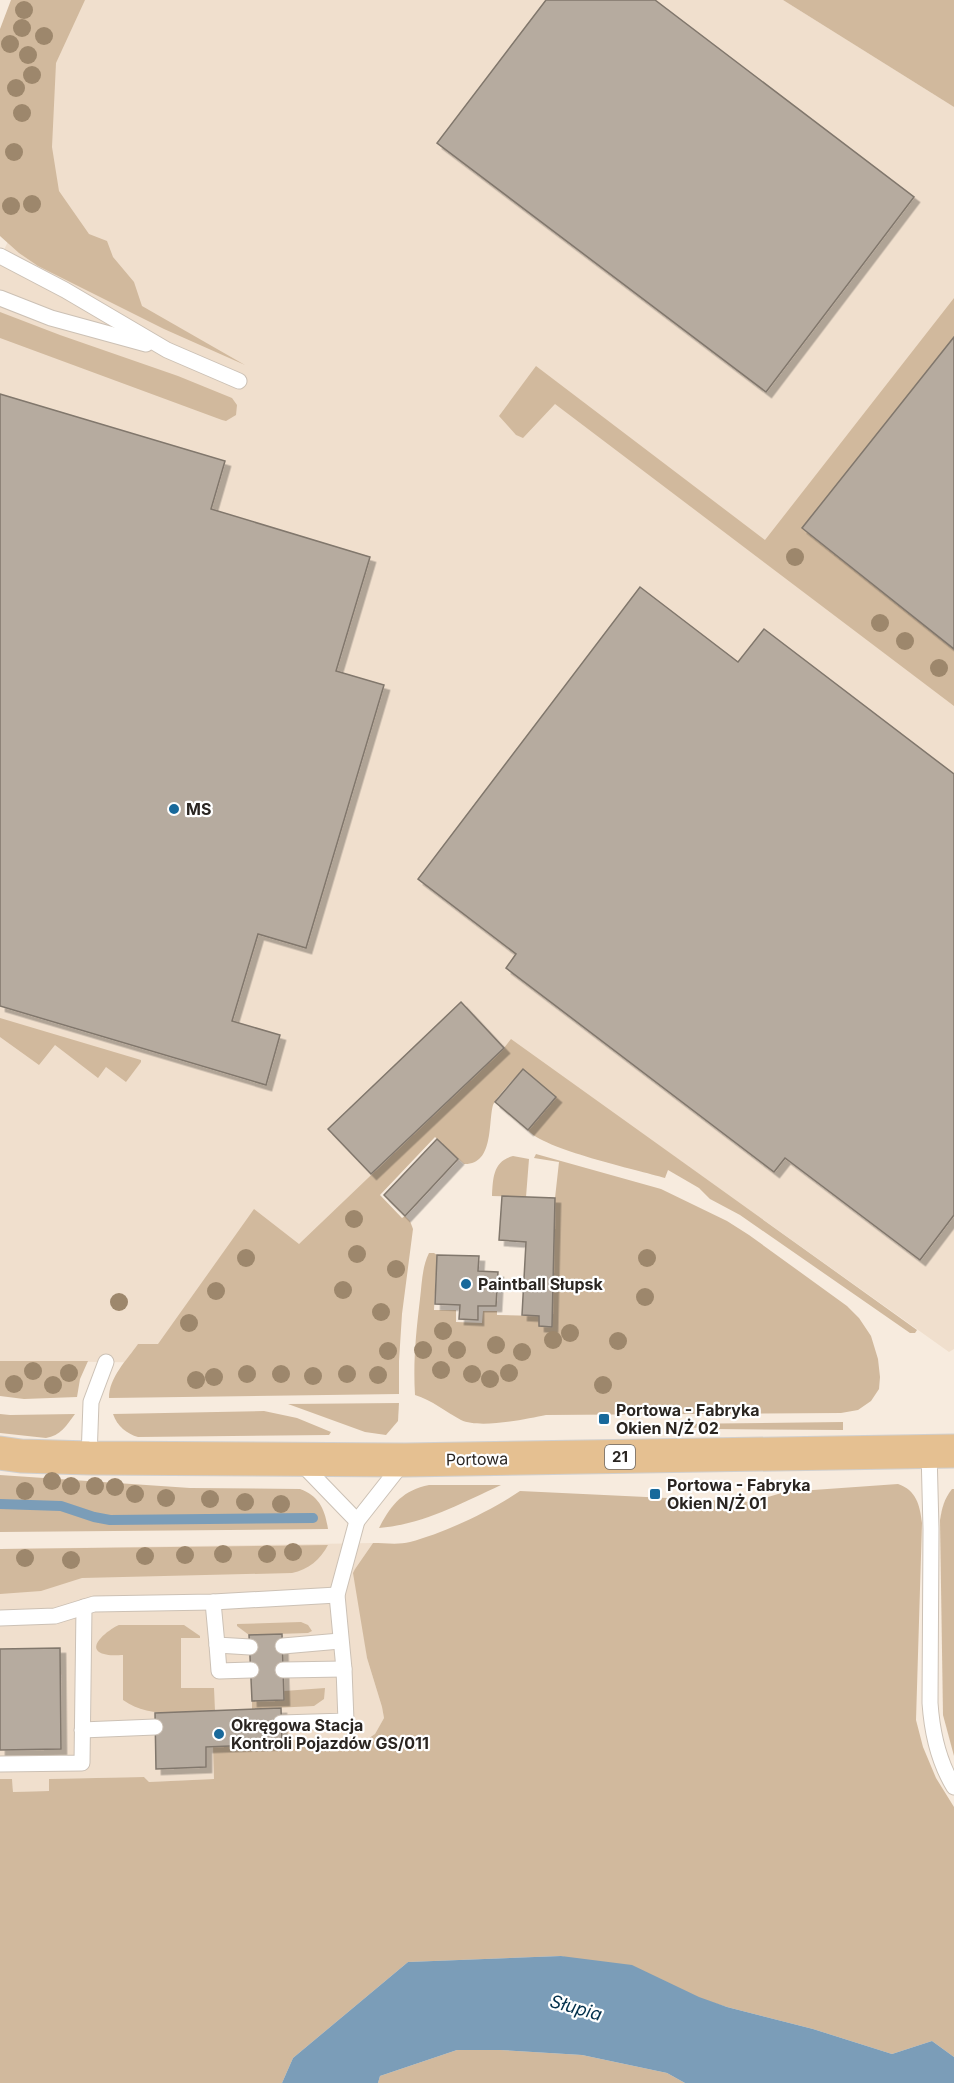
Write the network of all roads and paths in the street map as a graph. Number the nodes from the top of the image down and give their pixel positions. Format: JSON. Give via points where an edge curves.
{"nodes":[{"id":1,"x":0,"y":256,"type":"edge"},
{"id":2,"x":0,"y":298,"type":"edge"},
{"id":3,"x":167,"y":350,"type":"junction"},
{"id":4,"x":238,"y":381,"type":"dead end"},
{"id":5,"x":106,"y":1362,"type":"dead end"},
{"id":6,"x":941,"y":1451,"type":"edge"},
{"id":7,"x":0,"y":1453,"type":"edge"},
{"id":8,"x":89,"y":1458,"type":"junction"},
{"id":9,"x":296,"y":1460,"type":"junction"},
{"id":10,"x":405,"y":1460,"type":"junction"},
{"id":11,"x":357,"y":1521,"type":"junction"},
{"id":12,"x":337,"y":1595,"type":"junction"},
{"id":13,"x":213,"y":1602,"type":"junction"},
{"id":14,"x":84,"y":1607,"type":"junction"},
{"id":15,"x":0,"y":1618,"type":"edge"},
{"id":16,"x":340,"y":1641,"type":"junction"},
{"id":17,"x":217,"y":1645,"type":"junction"},
{"id":18,"x":283,"y":1646,"type":"dead end"},
{"id":19,"x":250,"y":1647,"type":"dead end"},
{"id":20,"x":344,"y":1669,"type":"junction"},
{"id":21,"x":251,"y":1670,"type":"dead end"},
{"id":22,"x":283,"y":1670,"type":"dead end"},
{"id":23,"x":281,"y":1723,"type":"dead end"},
{"id":24,"x":155,"y":1727,"type":"dead end"},
{"id":25,"x":81,"y":1730,"type":"junction"},
{"id":26,"x":0,"y":1764,"type":"edge"},
{"id":27,"x":954,"y":1787,"type":"edge"}],
"edges":[{"from":1,"to":3,"type":"lane"},
{"from":2,"to":3,"type":"lane","via":[[51,318]]},
{"from":3,"to":4,"type":"lane"},
{"from":5,"to":8,"type":"lane","via":[[91,1402]]},
{"from":6,"to":10,"type":"main road","name":"Portowa","number":"21"},
{"from":6,"to":27,"type":"lane","via":[[931,1529],[930,1702],[940,1757]]},
{"from":7,"to":8,"type":"main road","name":"Portowa","number":"21"},
{"from":8,"to":9,"type":"main road","name":"Portowa","number":"21"},
{"from":9,"to":10,"type":"main road","name":"Portowa","number":"21"},
{"from":9,"to":11,"type":"lane"},
{"from":10,"to":11,"type":"lane"},
{"from":11,"to":12,"type":"lane"},
{"from":12,"to":13,"type":"lane"},
{"from":12,"to":16,"type":"lane"},
{"from":13,"to":14,"type":"lane"},
{"from":13,"to":17,"type":"lane"},
{"from":14,"to":15,"type":"lane","via":[[55,1616]]},
{"from":14,"to":25,"type":"lane"},
{"from":16,"to":18,"type":"lane"},
{"from":16,"to":20,"type":"lane"},
{"from":17,"to":19,"type":"lane"},
{"from":17,"to":21,"type":"lane","via":[[219,1671]]},
{"from":20,"to":22,"type":"lane"},
{"from":20,"to":23,"type":"lane","via":[[345,1721]]},
{"from":24,"to":25,"type":"lane"},
{"from":25,"to":26,"type":"lane","via":[[82,1763]]}]}
